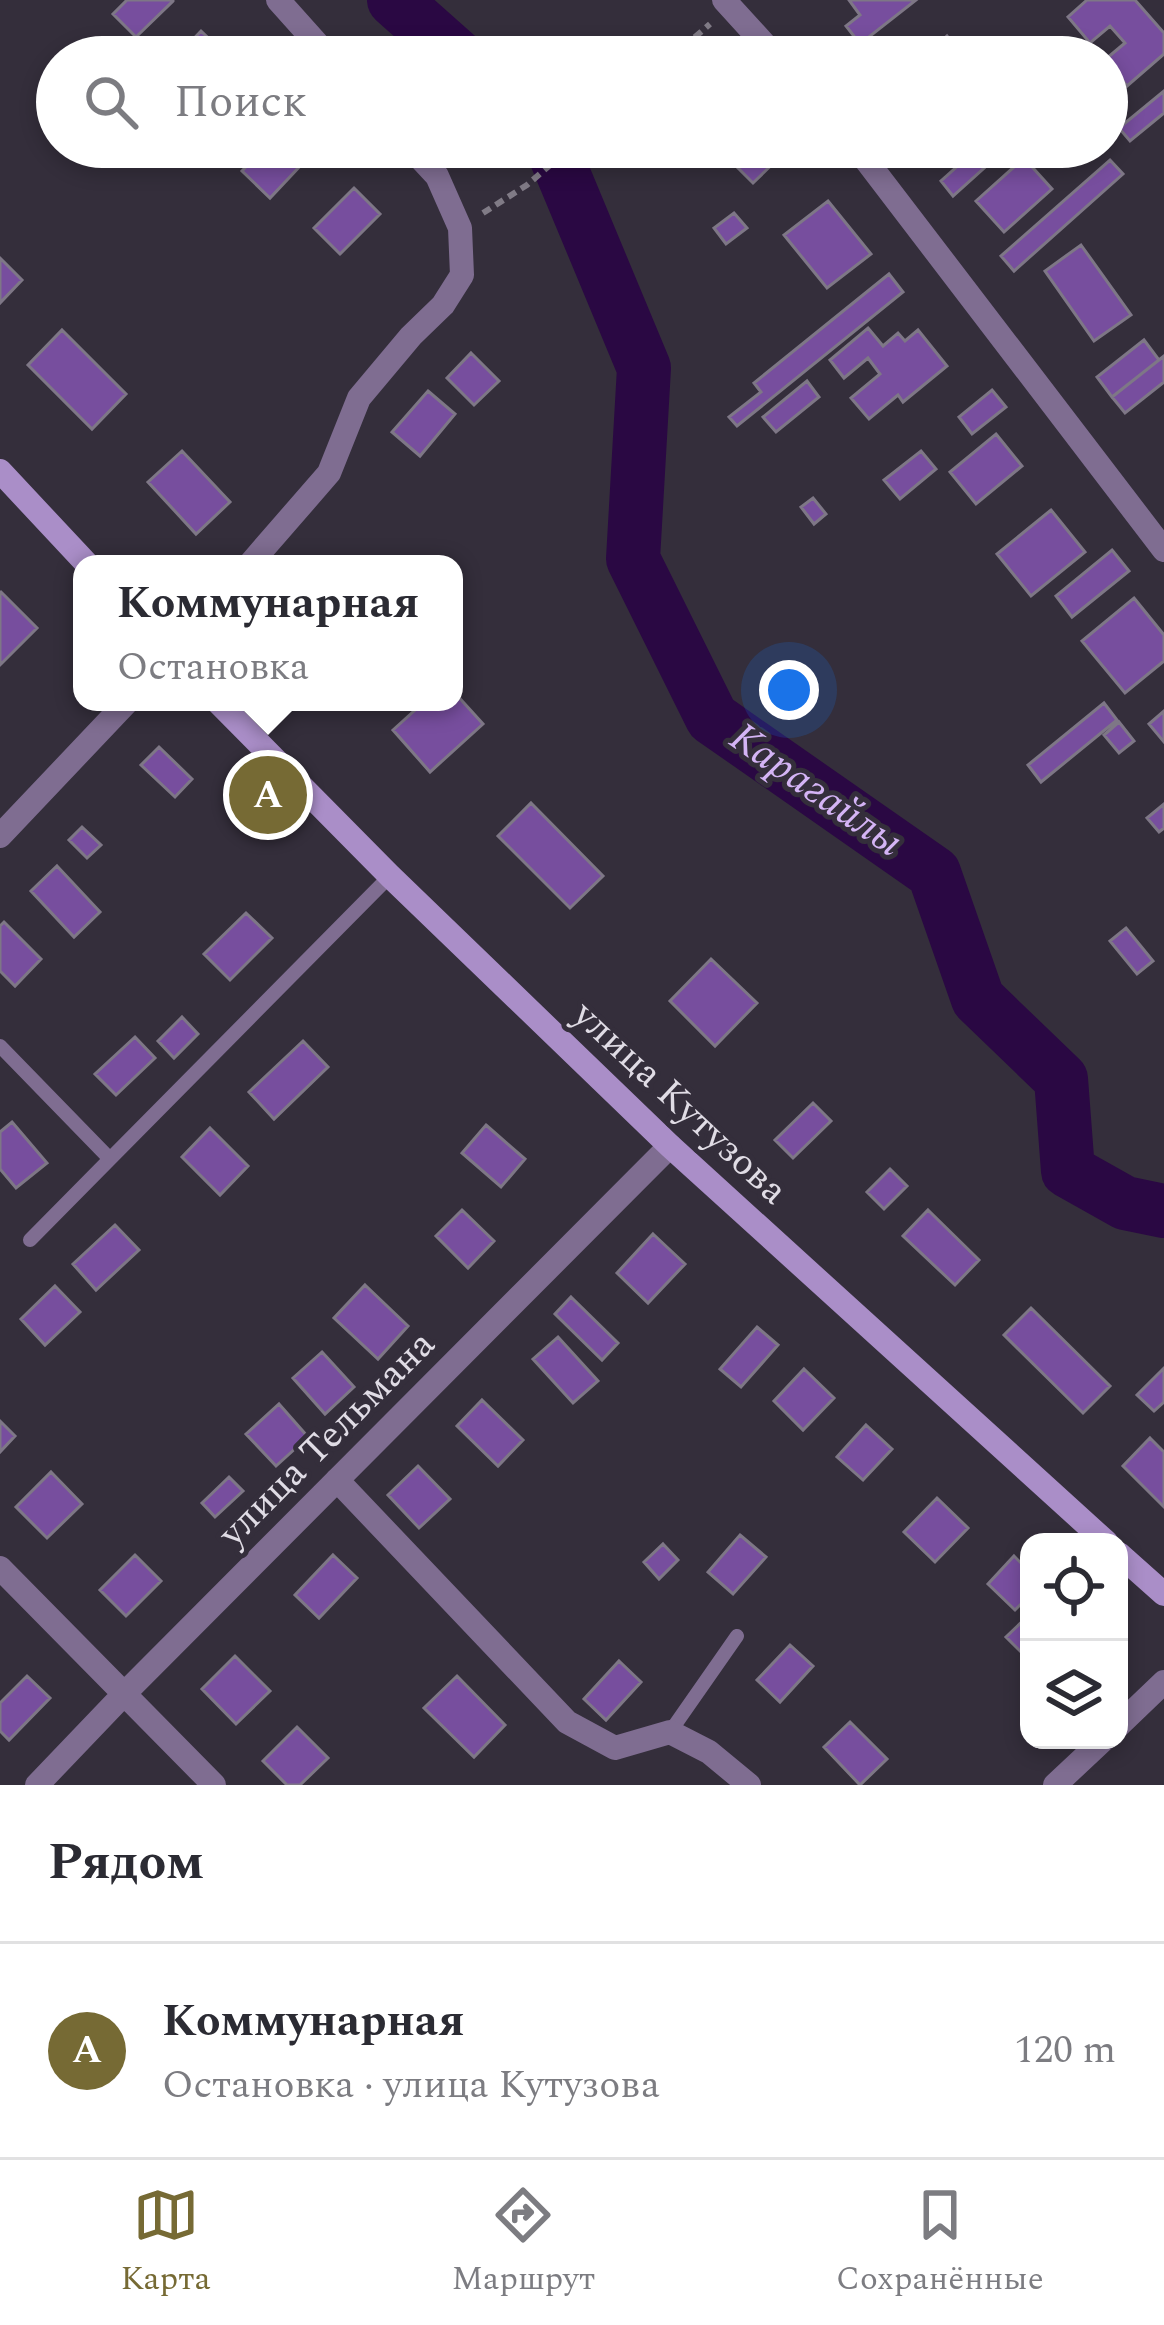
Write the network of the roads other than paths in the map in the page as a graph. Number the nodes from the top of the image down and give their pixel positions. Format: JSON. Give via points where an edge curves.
{"nodes":[{"id":1,"x":278,"y":0,"type":"edge"},
{"id":2,"x":731,"y":2,"type":"edge"},
{"id":3,"x":310,"y":36,"type":"edge"},
{"id":4,"x":759,"y":36,"type":"edge"},
{"id":5,"x":430,"y":168,"type":"edge"},
{"id":6,"x":872,"y":168,"type":"edge"},
{"id":7,"x":0,"y":471,"type":"edge"},
{"id":8,"x":1164,"y":550,"type":"edge"},
{"id":9,"x":79,"y":555,"type":"edge"},
{"id":10,"x":258,"y":555,"type":"edge"},
{"id":11,"x":119,"y":711,"type":"edge"},
{"id":12,"x":227,"y":711,"type":"edge"},
{"id":13,"x":0,"y":836,"type":"edge"},
{"id":14,"x":390,"y":877,"type":"junction"},
{"id":15,"x":0,"y":1046,"type":"edge"},
{"id":16,"x":670,"y":1147,"type":"junction"},
{"id":17,"x":110,"y":1159,"type":"junction"},
{"id":18,"x":30,"y":1240,"type":"dead end"},
{"id":19,"x":337,"y":1480,"type":"junction"},
{"id":20,"x":1096,"y":1533,"type":"edge"},
{"id":21,"x":1128,"y":1561,"type":"edge"},
{"id":22,"x":0,"y":1568,"type":"edge"},
{"id":23,"x":1164,"y":1594,"type":"edge"},
{"id":24,"x":737,"y":1636,"type":"dead end"},
{"id":25,"x":1164,"y":1682,"type":"edge"},
{"id":26,"x":125,"y":1693,"type":"junction"},
{"id":27,"x":1128,"y":1716,"type":"edge"},
{"id":28,"x":670,"y":1732,"type":"junction"},
{"id":29,"x":1093,"y":1749,"type":"edge"},
{"id":30,"x":37,"y":1785,"type":"edge"},
{"id":31,"x":214,"y":1785,"type":"edge"},
{"id":32,"x":749,"y":1785,"type":"edge"},
{"id":33,"x":1055,"y":1785,"type":"edge"}],
"edges":[{"from":1,"to":3,"type":"street"},
{"from":2,"to":4,"type":"street"},
{"from":5,"to":10,"type":"street","via":[[460,228],[462,275],[358,398],[329,473]]},
{"from":6,"to":8,"type":"street"},
{"from":7,"to":9,"type":"main road"},
{"from":11,"to":13,"type":"street"},
{"from":12,"to":14,"type":"main road","name":"улица Кутузова"},
{"from":14,"to":16,"type":"main road","name":"улица Кутузова"},
{"from":14,"to":17,"type":"lane"},
{"from":15,"to":17,"type":"lane"},
{"from":16,"to":19,"type":"street","name":"улица Тельмана"},
{"from":16,"to":20,"type":"main road","name":"улица Кутузова"},
{"from":17,"to":18,"type":"lane"},
{"from":19,"to":26,"type":"street","name":"улица Тельмана"},
{"from":19,"to":28,"type":"street","via":[[567,1722],[615,1748]]},
{"from":21,"to":23,"type":"main road"},
{"from":22,"to":26,"type":"street"},
{"from":24,"to":28,"type":"lane"},
{"from":25,"to":27,"type":"street"},
{"from":26,"to":30,"type":"street","name":"улица Тельмана"},
{"from":26,"to":31,"type":"street"},
{"from":28,"to":32,"type":"street"},
{"from":29,"to":33,"type":"street"}]}
